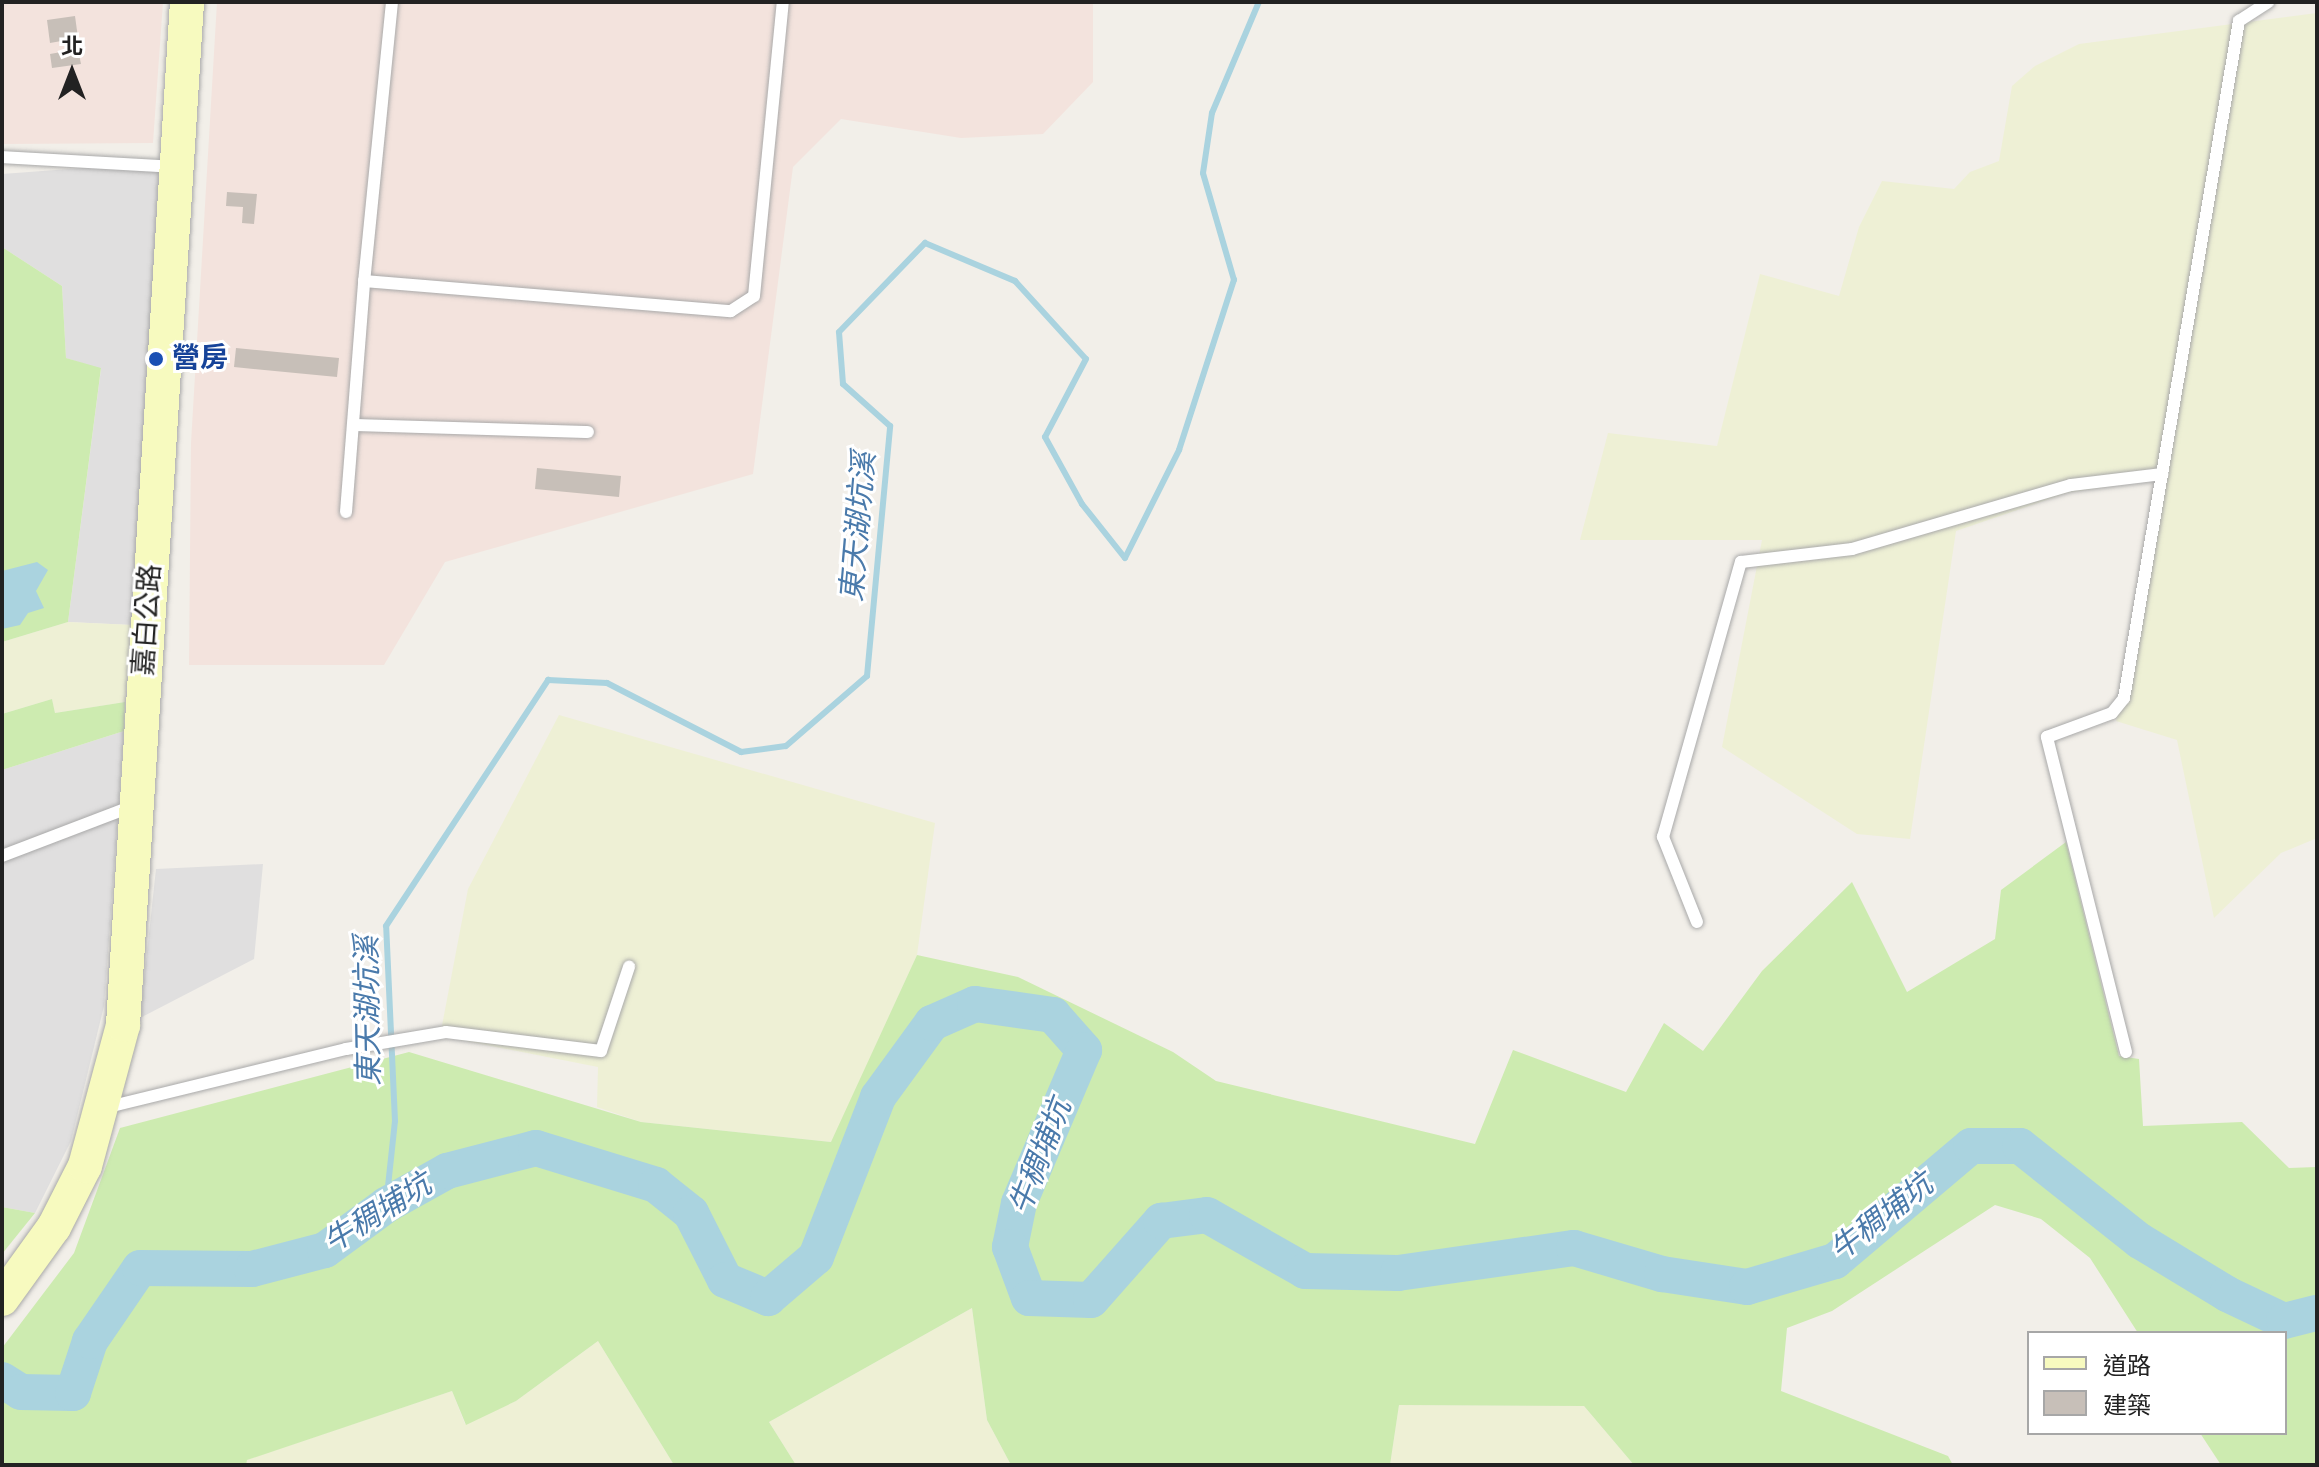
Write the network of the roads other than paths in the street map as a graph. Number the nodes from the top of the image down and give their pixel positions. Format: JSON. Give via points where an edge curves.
{"nodes":[{"id":1,"x":187,"y":2,"type":"edge"},
{"id":2,"x":392,"y":2,"type":"edge"},
{"id":3,"x":783,"y":2,"type":"edge"},
{"id":4,"x":2268,"y":2,"type":"edge"},
{"id":5,"x":2,"y":157,"type":"edge"},
{"id":6,"x":178,"y":167,"type":"junction"},
{"id":7,"x":364,"y":281,"type":"junction"},
{"id":8,"x":353,"y":425,"type":"junction"},
{"id":9,"x":588,"y":432,"type":"dead end"},
{"id":10,"x":2162,"y":474,"type":"junction"},
{"id":11,"x":346,"y":512,"type":"dead end"},
{"id":12,"x":136,"y":805,"type":"junction"},
{"id":13,"x":2,"y":856,"type":"edge"},
{"id":14,"x":1697,"y":922,"type":"dead end"},
{"id":15,"x":629,"y":967,"type":"dead end"},
{"id":16,"x":2126,"y":1052,"type":"dead end"},
{"id":17,"x":100,"y":1109,"type":"junction"},
{"id":18,"x":2,"y":1299,"type":"edge"}],
"edges":[{"from":1,"to":6,"type":"main road","name":"嘉白公路"},
{"from":2,"to":7,"type":"lane"},
{"from":3,"to":7,"type":"lane","via":[[754,296],[731,311]]},
{"from":4,"to":10,"type":"lane","via":[[2239,21]]},
{"from":5,"to":6,"type":"lane"},
{"from":6,"to":12,"type":"main road","name":"嘉白公路"},
{"from":7,"to":8,"type":"lane"},
{"from":8,"to":9,"type":"lane"},
{"from":8,"to":11,"type":"lane"},
{"from":10,"to":14,"type":"lane","via":[[2071,485],[1852,549],[1741,562],[1663,837]]},
{"from":10,"to":16,"type":"lane","via":[[2124,698],[2112,713],[2047,737]]},
{"from":12,"to":13,"type":"lane"},
{"from":12,"to":17,"type":"main road","name":"嘉白公路","via":[[123,1025]]},
{"from":15,"to":17,"type":"lane","via":[[601,1051],[446,1032],[414,1035]]},
{"from":17,"to":18,"type":"main road","name":"嘉白公路","via":[[85,1166],[54,1227]]}]}
